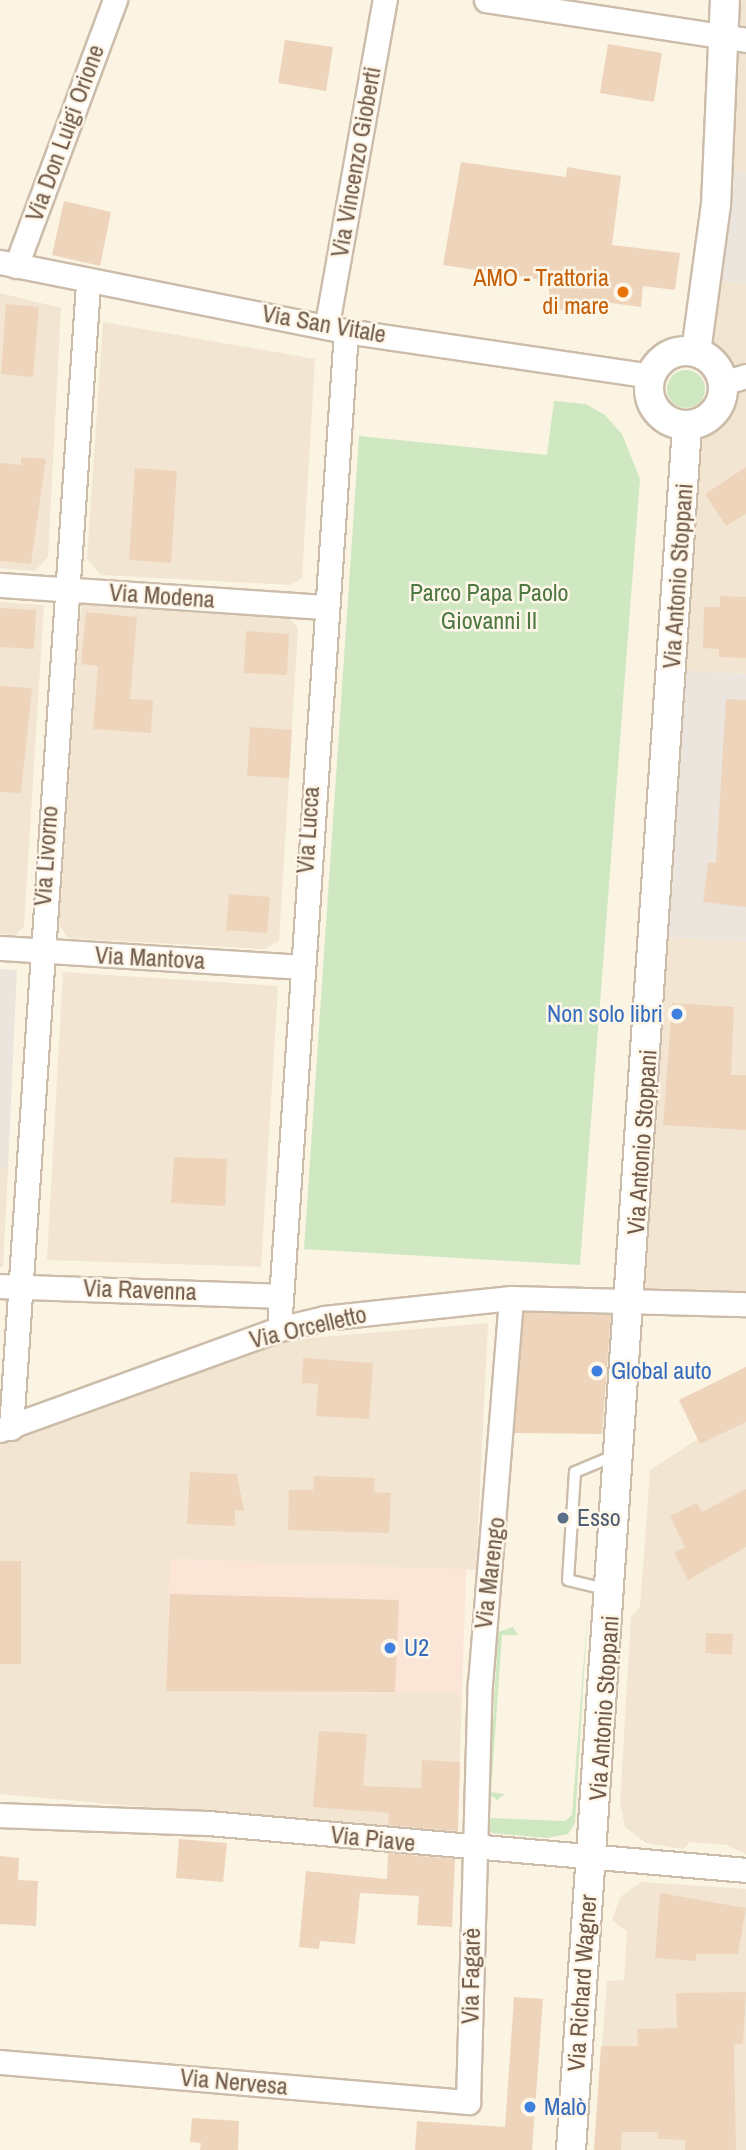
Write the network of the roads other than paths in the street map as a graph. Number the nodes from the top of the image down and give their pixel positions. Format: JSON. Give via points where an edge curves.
{"nodes":[{"id":1,"x":114,"y":0,"type":"edge"},
{"id":2,"x":384,"y":0,"type":"edge"},
{"id":3,"x":486,"y":0,"type":"edge"},
{"id":4,"x":725,"y":0,"type":"edge"},
{"id":5,"x":734,"y":38,"type":"edge"},
{"id":6,"x":8,"y":264,"type":"edge"},
{"id":7,"x":88,"y":284,"type":"junction"},
{"id":8,"x":337,"y":327,"type":"junction"},
{"id":9,"x":696,"y":352,"type":"junction"},
{"id":10,"x":650,"y":376,"type":"junction"},
{"id":11,"x":734,"y":379,"type":"edge"},
{"id":12,"x":687,"y":425,"type":"junction"},
{"id":13,"x":0,"y":585,"type":"edge"},
{"id":14,"x":64,"y":589,"type":"junction"},
{"id":15,"x":323,"y":607,"type":"junction"},
{"id":16,"x":0,"y":948,"type":"edge"},
{"id":17,"x":40,"y":951,"type":"junction"},
{"id":18,"x":299,"y":967,"type":"junction"},
{"id":19,"x":10,"y":1287,"type":"edge"},
{"id":20,"x":280,"y":1296,"type":"junction"},
{"id":21,"x":512,"y":1298,"type":"junction"},
{"id":22,"x":632,"y":1301,"type":"junction"},
{"id":23,"x":746,"y":1304,"type":"edge"},
{"id":24,"x":279,"y":1329,"type":"junction"},
{"id":25,"x":6,"y":1429,"type":"edge"},
{"id":26,"x":621,"y":1453,"type":"junction"},
{"id":27,"x":612,"y":1591,"type":"junction"},
{"id":28,"x":0,"y":1815,"type":"edge"},
{"id":29,"x":473,"y":1849,"type":"junction"},
{"id":30,"x":592,"y":1858,"type":"junction"},
{"id":31,"x":746,"y":1870,"type":"edge"},
{"id":32,"x":0,"y":2062,"type":"edge"},
{"id":33,"x":468,"y":2102,"type":"joint"},
{"id":34,"x":571,"y":2150,"type":"edge"}],
"edges":[{"from":1,"to":6,"type":"street","name":"Via Don Luigi Orione"},
{"from":2,"to":8,"type":"street","name":"Via Vincenzo Gioberti"},
{"from":3,"to":5,"type":"street"},
{"from":4,"to":5,"type":"street"},
{"from":5,"to":9,"type":"street"},
{"from":6,"to":7,"type":"street","name":"Via San Vitale"},
{"from":7,"to":8,"type":"street","name":"Via San Vitale"},
{"from":7,"to":14,"type":"street","name":"Via Livorno"},
{"from":8,"to":10,"type":"street","name":"Via San Vitale","via":[[563,358]]},
{"from":8,"to":15,"type":"street","name":"Via Lucca"},
{"from":9,"to":10,"type":"street","via":[[671,354]]},
{"from":9,"to":11,"type":"street"},
{"from":10,"to":12,"type":"street","via":[[656,410]]},
{"from":11,"to":12,"type":"street","via":[[716,409]]},
{"from":12,"to":22,"type":"street","name":"Via Antonio Stoppani"},
{"from":13,"to":14,"type":"street","name":"Via Modena"},
{"from":14,"to":15,"type":"street","name":"Via Modena"},
{"from":14,"to":17,"type":"street","name":"Via Livorno"},
{"from":15,"to":18,"type":"street","name":"Via Lucca"},
{"from":16,"to":17,"type":"street","name":"Via Mantova"},
{"from":17,"to":18,"type":"street","name":"Via Mantova"},
{"from":17,"to":19,"type":"street","name":"Via Livorno"},
{"from":18,"to":20,"type":"street","name":"Via Lucca"},
{"from":19,"to":20,"type":"street","name":"Via Ravenna"},
{"from":19,"to":25,"type":"street","name":"Via Livorno"},
{"from":20,"to":24,"type":"street","name":"Via Lucca"},
{"from":21,"to":22,"type":"street","name":"Via Orcelletto"},
{"from":21,"to":24,"type":"street","name":"Via Orcelletto","via":[[398,1307]]},
{"from":21,"to":29,"type":"street","name":"Via Marengo","via":[[496,1529],[485,1593]]},
{"from":22,"to":23,"type":"street","name":"Via Orcelletto"},
{"from":22,"to":26,"type":"street","name":"Via Antonio Stoppani"},
{"from":24,"to":25,"type":"street","name":"Via Orcelletto"},
{"from":26,"to":27,"type":"street","name":"Via Antonio Stoppani"},
{"from":26,"to":27,"type":"lane","via":[[575,1472],[568,1580]]},
{"from":27,"to":30,"type":"street","name":"Via Antonio Stoppani"},
{"from":28,"to":29,"type":"street","name":"Via Piave","via":[[208,1823]]},
{"from":29,"to":30,"type":"street","name":"Via Piave"},
{"from":29,"to":33,"type":"street","name":"Via Fagarè"},
{"from":30,"to":31,"type":"street","name":"Via Piave"},
{"from":30,"to":34,"type":"street","name":"Via Richard Wagner"},
{"from":32,"to":33,"type":"street","name":"Via Nervesa"}]}
